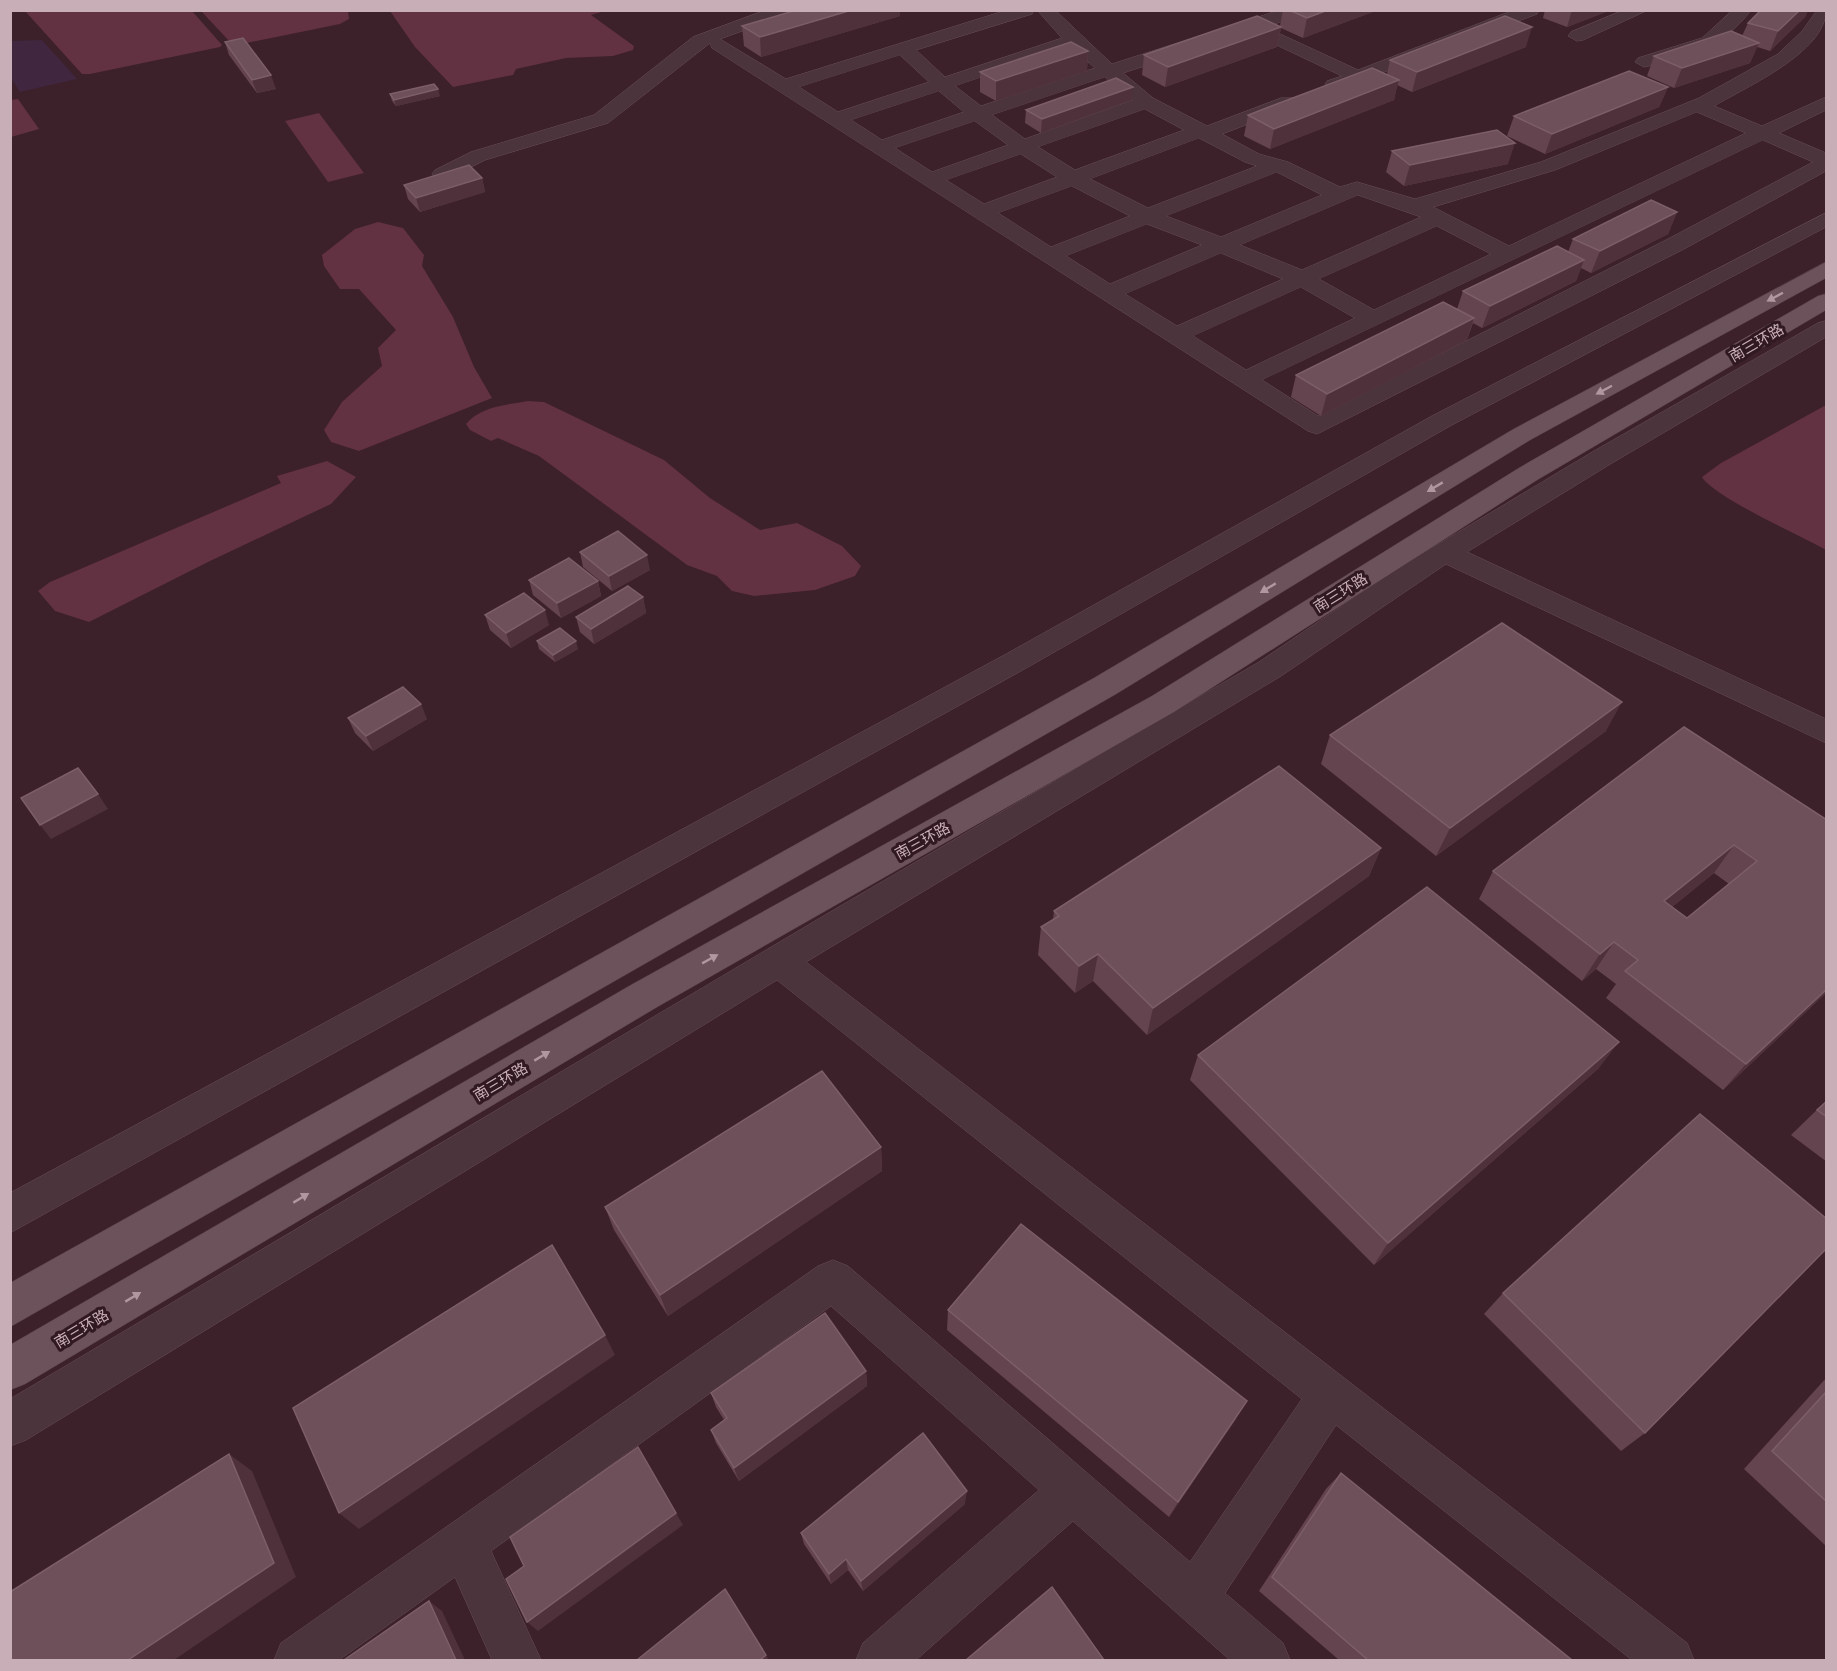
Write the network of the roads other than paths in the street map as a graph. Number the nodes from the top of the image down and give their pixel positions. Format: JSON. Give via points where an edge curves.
{"nodes":[{"id":1,"x":1026,"y":10,"type":"edge"},
{"id":2,"x":1045,"y":10,"type":"edge"},
{"id":3,"x":1299,"y":10,"type":"edge"},
{"id":4,"x":1531,"y":10,"type":"edge"},
{"id":5,"x":1640,"y":10,"type":"edge"},
{"id":6,"x":1743,"y":10,"type":"edge"},
{"id":7,"x":1818,"y":12,"type":"edge"},
{"id":8,"x":790,"y":15,"type":"edge"},
{"id":9,"x":1250,"y":26,"type":"junction"},
{"id":10,"x":1577,"y":36,"type":"dead end"},
{"id":11,"x":1818,"y":37,"type":"edge"},
{"id":12,"x":1711,"y":39,"type":"junction"},
{"id":13,"x":1074,"y":40,"type":"junction"},
{"id":14,"x":1733,"y":47,"type":"edge"},
{"id":15,"x":903,"y":48,"type":"junction"},
{"id":16,"x":1755,"y":55,"type":"edge"},
{"id":17,"x":1644,"y":62,"type":"dead end"},
{"id":18,"x":1778,"y":62,"type":"junction"},
{"id":19,"x":1108,"y":70,"type":"junction"},
{"id":20,"x":1357,"y":76,"type":"junction"},
{"id":21,"x":940,"y":85,"type":"junction"},
{"id":22,"x":784,"y":86,"type":"junction"},
{"id":23,"x":1146,"y":102,"type":"junction"},
{"id":24,"x":1827,"y":103,"type":"edge"},
{"id":25,"x":1688,"y":109,"type":"junction"},
{"id":26,"x":976,"y":114,"type":"junction"},
{"id":27,"x":836,"y":119,"type":"junction"},
{"id":28,"x":1203,"y":132,"type":"junction"},
{"id":29,"x":1750,"y":139,"type":"junction"},
{"id":30,"x":1023,"y":146,"type":"junction"},
{"id":31,"x":880,"y":147,"type":"junction"},
{"id":32,"x":1277,"y":165,"type":"junction"},
{"id":33,"x":1822,"y":168,"type":"edge"},
{"id":34,"x":442,"y":174,"type":"edge"},
{"id":35,"x":1075,"y":178,"type":"junction"},
{"id":36,"x":931,"y":179,"type":"junction"},
{"id":37,"x":1339,"y":195,"type":"junction"},
{"id":38,"x":1414,"y":206,"type":"junction"},
{"id":39,"x":982,"y":212,"type":"junction"},
{"id":40,"x":1148,"y":216,"type":"junction"},
{"id":41,"x":1437,"y":218,"type":"junction"},
{"id":42,"x":1827,"y":219,"type":"edge"},
{"id":43,"x":1218,"y":246,"type":"junction"},
{"id":44,"x":1508,"y":254,"type":"junction"},
{"id":45,"x":1049,"y":255,"type":"junction"},
{"id":46,"x":1827,"y":269,"type":"edge"},
{"id":47,"x":1299,"y":278,"type":"junction"},
{"id":48,"x":1108,"y":293,"type":"junction"},
{"id":49,"x":1827,"y":301,"type":"edge"},
{"id":50,"x":1372,"y":318,"type":"junction"},
{"id":51,"x":1827,"y":328,"type":"edge"},
{"id":52,"x":1174,"y":336,"type":"junction"},
{"id":53,"x":1244,"y":380,"type":"junction"},
{"id":54,"x":1446,"y":553,"type":"junction"},
{"id":55,"x":1827,"y":732,"type":"edge"},
{"id":56,"x":779,"y":960,"type":"junction"},
{"id":57,"x":10,"y":1214,"type":"edge"},
{"id":58,"x":10,"y":1306,"type":"edge"},
{"id":59,"x":10,"y":1369,"type":"edge"},
{"id":60,"x":1330,"y":1395,"type":"junction"},
{"id":61,"x":10,"y":1424,"type":"edge"},
{"id":62,"x":1074,"y":1490,"type":"junction"},
{"id":63,"x":463,"y":1543,"type":"junction"},
{"id":64,"x":1195,"y":1596,"type":"junction"},
{"id":65,"x":298,"y":1660,"type":"edge"},
{"id":66,"x":517,"y":1660,"type":"edge"},
{"id":67,"x":880,"y":1660,"type":"edge"},
{"id":68,"x":1266,"y":1660,"type":"edge"},
{"id":69,"x":1670,"y":1660,"type":"edge"}],
"edges":[{"from":1,"to":15,"type":"street"},
{"from":2,"to":13,"type":"street"},
{"from":3,"to":9,"type":"street"},
{"from":4,"to":20,"type":"street"},
{"from":5,"to":10,"type":"street"},
{"from":6,"to":12,"type":"street"},
{"from":7,"to":11,"type":"street"},
{"from":8,"to":22,"type":"street","via":[[718,44]]},
{"from":8,"to":34,"type":"street","via":[[699,41],[601,119],[478,156]]},
{"from":9,"to":19,"type":"street"},
{"from":9,"to":20,"type":"street"},
{"from":11,"to":18,"type":"street"},
{"from":12,"to":14,"type":"street"},
{"from":12,"to":17,"type":"street"},
{"from":13,"to":19,"type":"street"},
{"from":13,"to":21,"type":"street"},
{"from":15,"to":21,"type":"street"},
{"from":15,"to":22,"type":"street"},
{"from":16,"to":18,"type":"street"},
{"from":18,"to":25,"type":"street"},
{"from":19,"to":23,"type":"street"},
{"from":19,"to":26,"type":"street"},
{"from":20,"to":28,"type":"street"},
{"from":21,"to":26,"type":"street"},
{"from":21,"to":27,"type":"street"},
{"from":22,"to":27,"type":"street"},
{"from":23,"to":28,"type":"street"},
{"from":23,"to":30,"type":"street"},
{"from":24,"to":29,"type":"street"},
{"from":25,"to":29,"type":"street"},
{"from":25,"to":38,"type":"street","via":[[1548,166]]},
{"from":26,"to":30,"type":"street"},
{"from":26,"to":31,"type":"street"},
{"from":27,"to":31,"type":"street"},
{"from":28,"to":32,"type":"street","via":[[1252,158]]},
{"from":28,"to":35,"type":"street"},
{"from":29,"to":33,"type":"street"},
{"from":29,"to":44,"type":"street"},
{"from":30,"to":35,"type":"street"},
{"from":30,"to":36,"type":"street"},
{"from":31,"to":36,"type":"street"},
{"from":32,"to":37,"type":"street"},
{"from":32,"to":40,"type":"street"},
{"from":33,"to":53,"type":"street","via":[[1317,426]]},
{"from":35,"to":39,"type":"street"},
{"from":35,"to":40,"type":"street"},
{"from":36,"to":39,"type":"street"},
{"from":37,"to":38,"type":"street","via":[[1357,188]]},
{"from":37,"to":43,"type":"street"},
{"from":38,"to":41,"type":"street"},
{"from":39,"to":45,"type":"street"},
{"from":40,"to":43,"type":"street"},
{"from":40,"to":45,"type":"street"},
{"from":41,"to":44,"type":"street"},
{"from":41,"to":47,"type":"street"},
{"from":42,"to":57,"type":"street","via":[[1441,421],[1008,666]]},
{"from":43,"to":47,"type":"street"},
{"from":43,"to":48,"type":"street"},
{"from":44,"to":50,"type":"street"},
{"from":45,"to":48,"type":"street"},
{"from":46,"to":58,"type":"main road","name":"南三环路","one_way":true,"via":[[1521,435],[1105,686]]},
{"from":47,"to":50,"type":"street"},
{"from":47,"to":52,"type":"street"},
{"from":48,"to":52,"type":"street"},
{"from":59,"to":49,"type":"main road","name":"南三环路","one_way":true,"via":[[644,996],[1162,704],[1528,474]]},
{"from":50,"to":53,"type":"street"},
{"from":51,"to":54,"type":"street"},
{"from":52,"to":53,"type":"street"},
{"from":54,"to":55,"type":"street"},
{"from":54,"to":56,"type":"street","via":[[1270,669]]},
{"from":56,"to":60,"type":"street"},
{"from":56,"to":61,"type":"street"},
{"from":60,"to":64,"type":"street"},
{"from":60,"to":69,"type":"street"},
{"from":62,"to":63,"type":"street","via":[[833,1280]]},
{"from":62,"to":64,"type":"street"},
{"from":62,"to":67,"type":"street"},
{"from":63,"to":65,"type":"street"},
{"from":63,"to":66,"type":"street"},
{"from":64,"to":68,"type":"street"}]}
